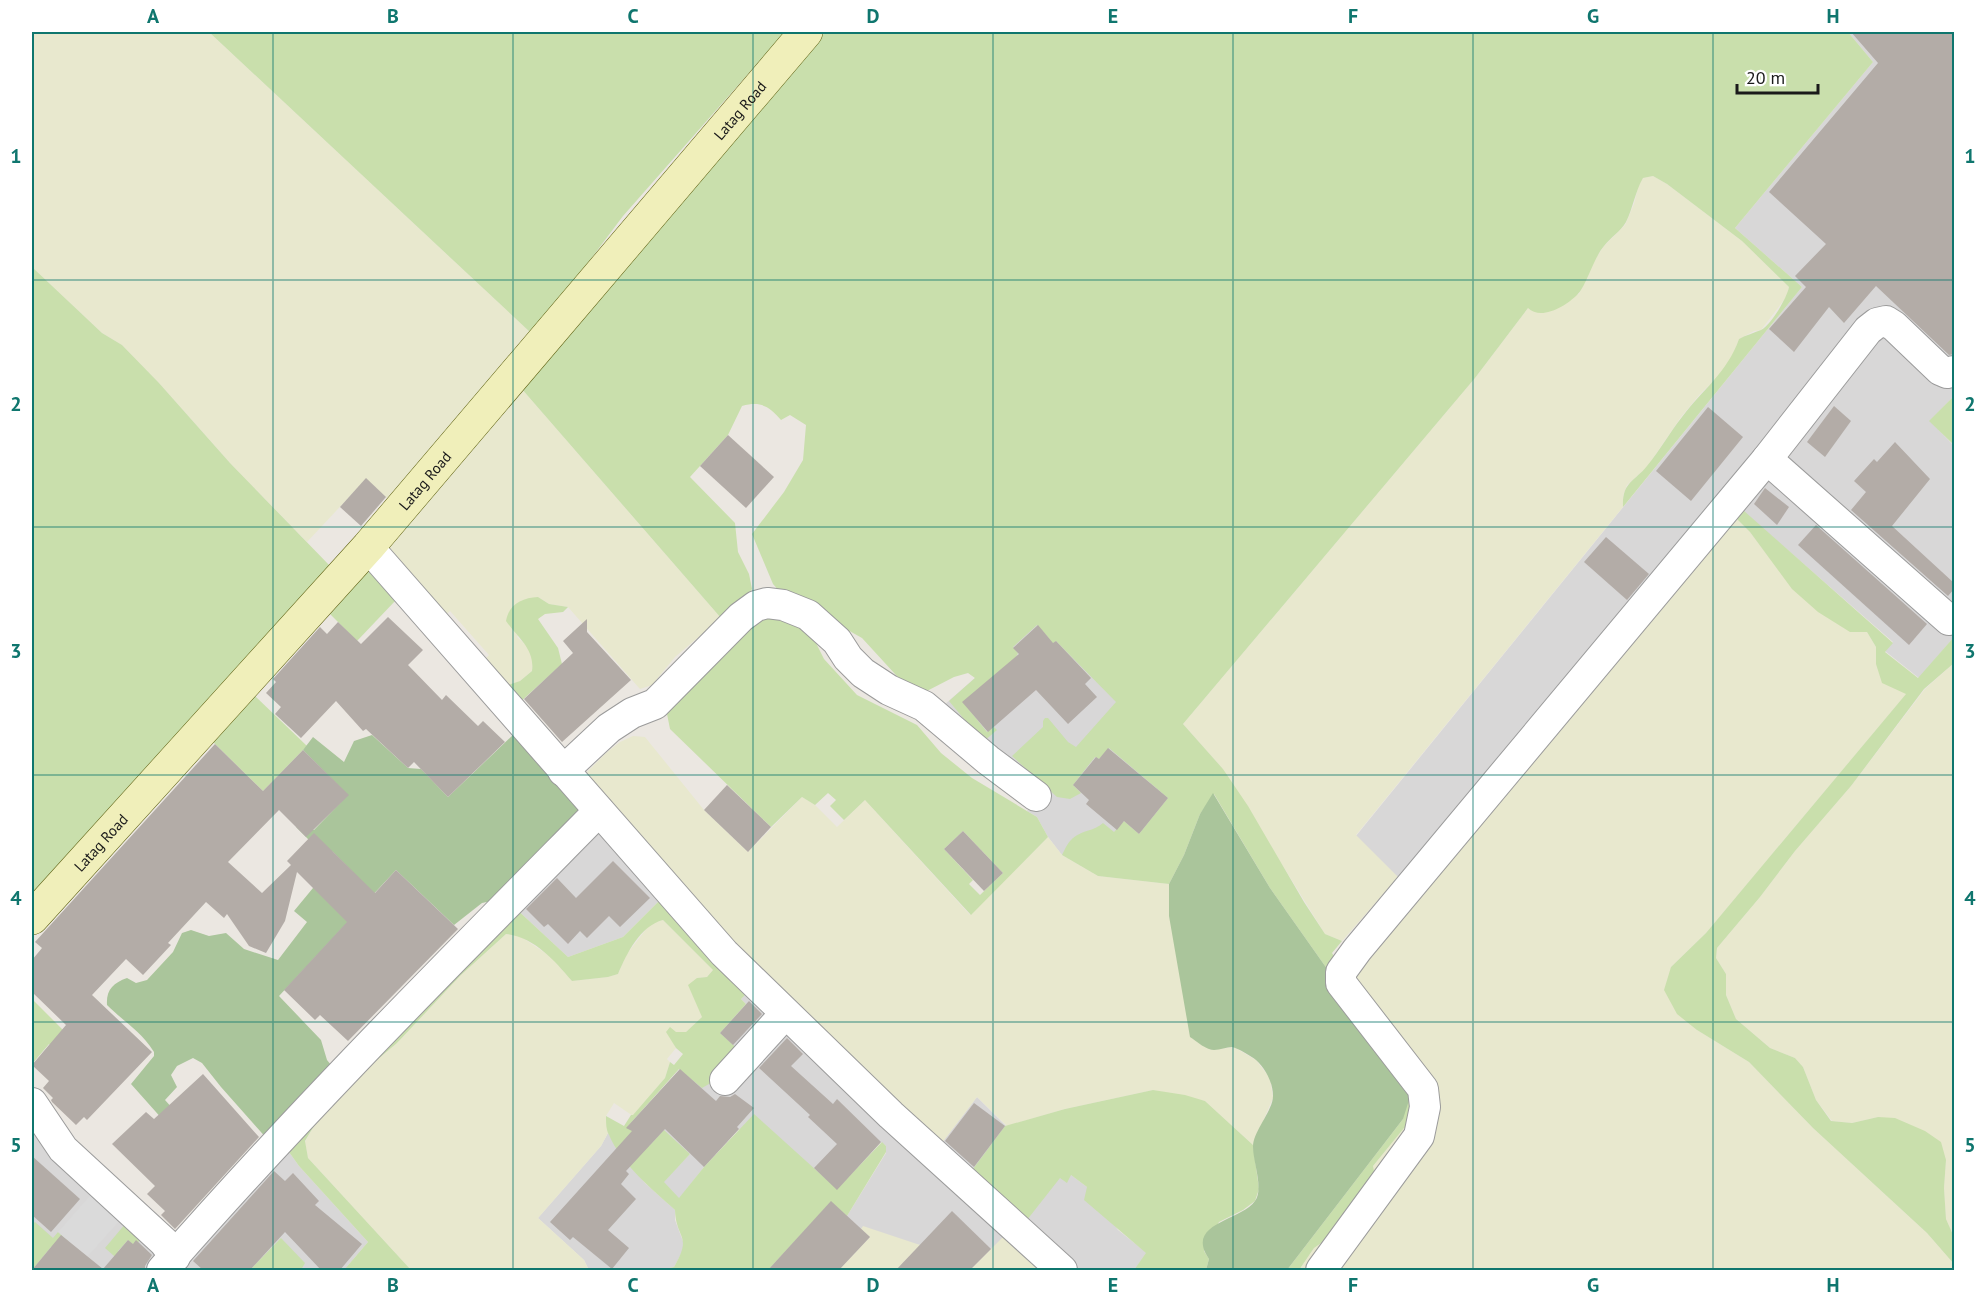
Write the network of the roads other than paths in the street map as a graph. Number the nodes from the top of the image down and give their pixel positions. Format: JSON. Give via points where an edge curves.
{"nodes":[{"id":1,"x":806,"y":32,"type":"edge"},
{"id":2,"x":1954,"y":371,"type":"edge"},
{"id":3,"x":1767,"y":459,"type":"junction"},
{"id":4,"x":368,"y":547,"type":"junction"},
{"id":5,"x":1949,"y":620,"type":"dead end"},
{"id":6,"x":563,"y":771,"type":"junction"},
{"id":7,"x":1036,"y":796,"type":"dead end"},
{"id":8,"x":599,"y":812,"type":"junction"},
{"id":9,"x":32,"y":918,"type":"edge"},
{"id":10,"x":784,"y":1014,"type":"junction"},
{"id":11,"x":725,"y":1080,"type":"dead end"},
{"id":12,"x":32,"y":1105,"type":"edge"},
{"id":13,"x":170,"y":1265,"type":"edge"},
{"id":14,"x":1062,"y":1270,"type":"edge"},
{"id":15,"x":1321,"y":1270,"type":"edge"}],
"edges":[{"from":1,"to":4,"type":"street","name":"Latag Road"},
{"from":2,"to":3,"type":"street","via":[[1940,370],[1894,326],[1886,321],[1877,323]]},
{"from":3,"to":5,"type":"street"},
{"from":3,"to":15,"type":"street","via":[[1341,972],[1341,983],[1423,1089],[1425,1107],[1419,1136]]},
{"from":4,"to":6,"type":"street"},
{"from":4,"to":9,"type":"street","name":"Latag Road"},
{"from":6,"to":7,"type":"street","via":[[609,728],[655,704],[741,617],[767,603],[808,615],[837,641],[863,673],[924,706]]},
{"from":6,"to":8,"type":"street"},
{"from":8,"to":10,"type":"street","via":[[724,953]]},
{"from":8,"to":13,"type":"street","via":[[357,1057]]},
{"from":10,"to":11,"type":"street"},
{"from":10,"to":14,"type":"street"},
{"from":12,"to":13,"type":"street","via":[[63,1149],[164,1242]]}]}
